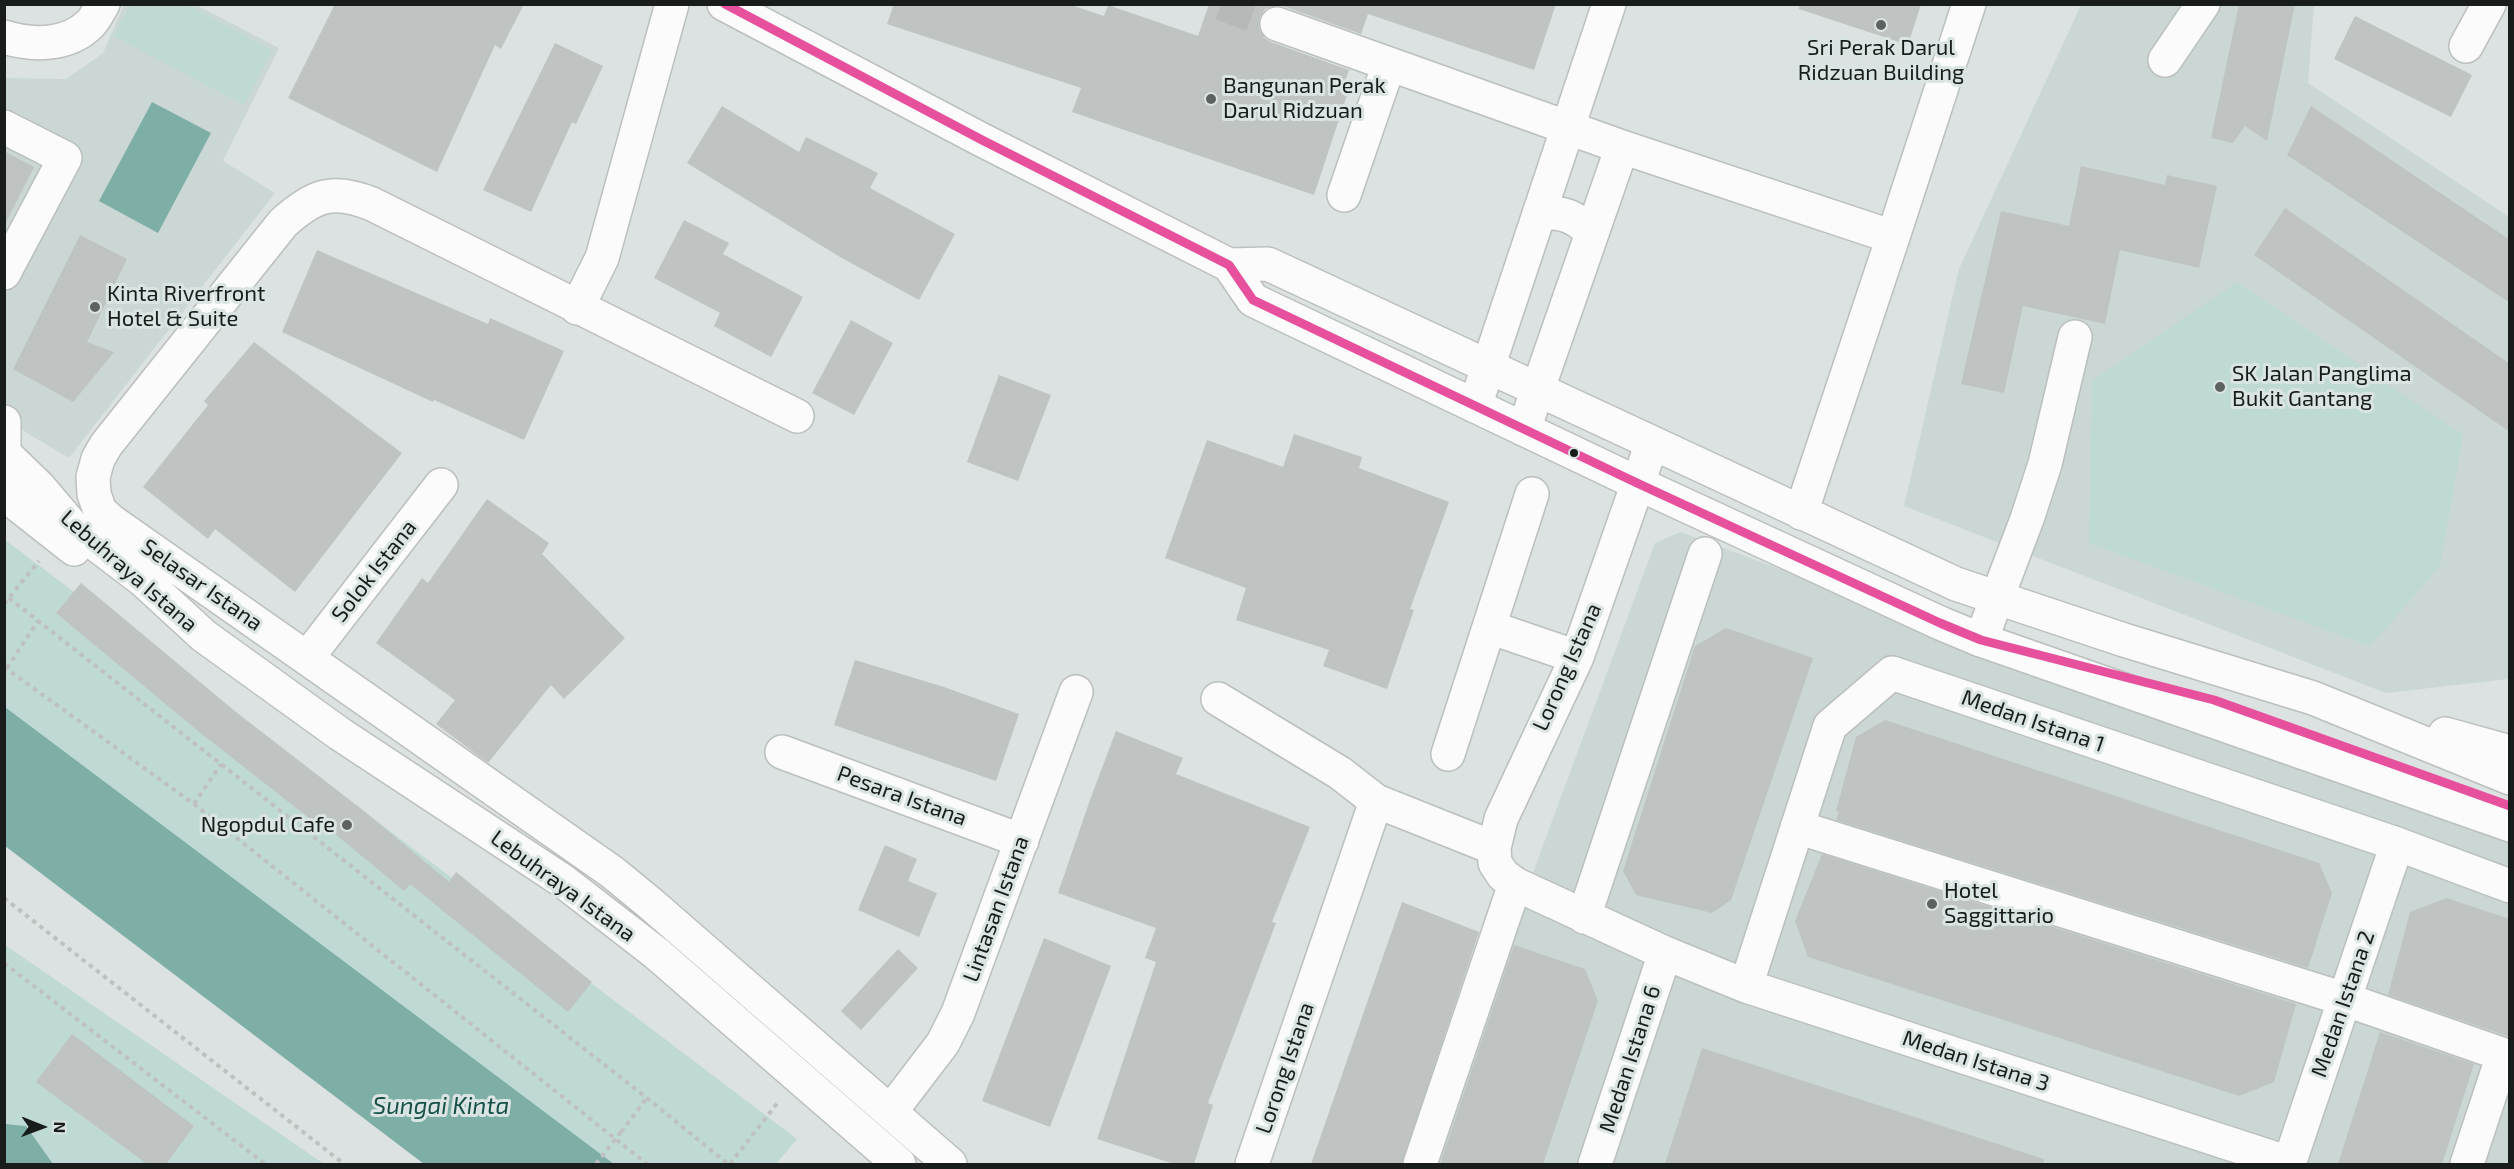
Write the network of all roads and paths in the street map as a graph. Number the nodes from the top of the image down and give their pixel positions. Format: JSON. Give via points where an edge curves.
{"nodes":[{"id":1,"x":103,"y":4,"type":"edge"},
{"id":2,"x":672,"y":4,"type":"edge"},
{"id":3,"x":724,"y":4,"type":"edge"},
{"id":4,"x":1609,"y":4,"type":"edge"},
{"id":5,"x":1969,"y":4,"type":"edge"},
{"id":6,"x":2203,"y":4,"type":"edge"},
{"id":7,"x":2489,"y":4,"type":"edge"},
{"id":8,"x":1277,"y":24,"type":"tunnel mouth"},
{"id":9,"x":4,"y":37,"type":"edge"},
{"id":10,"x":2466,"y":46,"type":"dead end"},
{"id":11,"x":2165,"y":60,"type":"dead end"},
{"id":12,"x":1389,"y":64,"type":"junction"},
{"id":13,"x":4,"y":127,"type":"edge"},
{"id":14,"x":1568,"y":128,"type":"junction"},
{"id":15,"x":1622,"y":147,"type":"junction"},
{"id":16,"x":1344,"y":195,"type":"dead end"},
{"id":17,"x":1539,"y":213,"type":"junction"},
{"id":18,"x":1592,"y":234,"type":"junction"},
{"id":19,"x":1893,"y":237,"type":"junction"},
{"id":20,"x":1229,"y":265,"type":"junction"},
{"id":21,"x":4,"y":273,"type":"edge"},
{"id":22,"x":577,"y":308,"type":"junction"},
{"id":23,"x":2075,"y":337,"type":"dead end"},
{"id":24,"x":1488,"y":366,"type":"junction"},
{"id":25,"x":1538,"y":390,"type":"junction"},
{"id":26,"x":1474,"y":406,"type":"junction"},
{"id":27,"x":797,"y":416,"type":"dead end"},
{"id":28,"x":4,"y":422,"type":"edge"},
{"id":29,"x":1524,"y":429,"type":"junction"},
{"id":30,"x":1652,"y":443,"type":"junction"},
{"id":31,"x":5,"y":454,"type":"edge"},
{"id":32,"x":4,"y":469,"type":"edge"},
{"id":33,"x":1637,"y":483,"type":"junction"},
{"id":34,"x":441,"y":485,"type":"dead end"},
{"id":35,"x":4,"y":494,"type":"edge"},
{"id":36,"x":1532,"y":494,"type":"dead end"},
{"id":37,"x":1801,"y":513,"type":"junction"},
{"id":38,"x":57,"y":536,"type":"junction"},
{"id":39,"x":1705,"y":554,"type":"dead end"},
{"id":40,"x":9,"y":598,"type":"junction"},
{"id":41,"x":1998,"y":599,"type":"junction"},
{"id":42,"x":4,"y":604,"type":"edge"},
{"id":43,"x":38,"y":621,"type":"junction"},
{"id":44,"x":1489,"y":627,"type":"junction"},
{"id":45,"x":204,"y":636,"type":"junction"},
{"id":46,"x":1982,"y":640,"type":"junction"},
{"id":47,"x":1576,"y":657,"type":"junction"},
{"id":48,"x":307,"y":658,"type":"junction"},
{"id":49,"x":6,"y":668,"type":"edge"},
{"id":50,"x":1076,"y":692,"type":"dead end"},
{"id":51,"x":2313,"y":698,"type":"junction"},
{"id":52,"x":1218,"y":699,"type":"dead end"},
{"id":53,"x":782,"y":752,"type":"dead end"},
{"id":54,"x":2510,"y":752,"type":"edge"},
{"id":55,"x":1448,"y":754,"type":"dead end"},
{"id":56,"x":221,"y":764,"type":"junction"},
{"id":57,"x":2510,"y":778,"type":"edge"},
{"id":58,"x":1376,"y":801,"type":"junction"},
{"id":59,"x":194,"y":804,"type":"junction"},
{"id":60,"x":2510,"y":806,"type":"edge"},
{"id":61,"x":2510,"y":825,"type":"edge"},
{"id":62,"x":1797,"y":827,"type":"junction"},
{"id":63,"x":1022,"y":841,"type":"junction"},
{"id":64,"x":2397,"y":844,"type":"junction"},
{"id":65,"x":1494,"y":848,"type":"junction"},
{"id":66,"x":1515,"y":884,"type":"junction"},
{"id":67,"x":2510,"y":886,"type":"edge"},
{"id":68,"x":4,"y":898,"type":"edge"},
{"id":69,"x":1584,"y":917,"type":"junction"},
{"id":70,"x":1665,"y":953,"type":"junction"},
{"id":71,"x":4,"y":963,"type":"edge"},
{"id":72,"x":1746,"y":986,"type":"junction"},
{"id":73,"x":2344,"y":999,"type":"junction"},
{"id":74,"x":2506,"y":1056,"type":"edge"},
{"id":75,"x":798,"y":1076,"type":"junction"},
{"id":76,"x":647,"y":1098,"type":"junction"},
{"id":77,"x":891,"y":1111,"type":"junction"},
{"id":78,"x":265,"y":1164,"type":"edge"},
{"id":79,"x":344,"y":1164,"type":"edge"},
{"id":80,"x":596,"y":1164,"type":"edge"},
{"id":81,"x":647,"y":1164,"type":"edge"},
{"id":82,"x":729,"y":1164,"type":"edge"},
{"id":83,"x":899,"y":1164,"type":"edge"},
{"id":84,"x":950,"y":1164,"type":"edge"},
{"id":85,"x":1252,"y":1164,"type":"edge"},
{"id":86,"x":1420,"y":1164,"type":"edge"},
{"id":87,"x":1595,"y":1164,"type":"edge"},
{"id":88,"x":2289,"y":1164,"type":"edge"},
{"id":89,"x":2467,"y":1164,"type":"edge"}],
"edges":[{"from":1,"to":9,"type":"street","via":[[89,25],[66,39],[37,44]]},
{"from":2,"to":22,"type":"street","via":[[602,258]]},
{"from":3,"to":20,"type":"street"},
{"from":4,"to":14,"type":"street"},
{"from":5,"to":19,"type":"street"},
{"from":6,"to":11,"type":"street"},
{"from":7,"to":10,"type":"street"},
{"from":8,"to":12,"type":"street"},
{"from":12,"to":14,"type":"street"},
{"from":12,"to":16,"type":"street"},
{"from":13,"to":21,"type":"street","via":[[65,158]]},
{"from":14,"to":15,"type":"street"},
{"from":14,"to":17,"type":"street"},
{"from":15,"to":18,"type":"street"},
{"from":15,"to":19,"type":"street"},
{"from":17,"to":18,"type":"street","via":[[1568,214]]},
{"from":17,"to":24,"type":"street"},
{"from":18,"to":25,"type":"street"},
{"from":19,"to":37,"type":"street"},
{"from":20,"to":24,"type":"street","via":[[1268,264]]},
{"from":20,"to":26,"type":"street","via":[[1253,300]]},
{"from":22,"to":27,"type":"street"},
{"from":22,"to":48,"type":"street","name":"Selasar Istana","via":[[372,204],[337,194],[319,198],[300,207],[283,223],[106,445],[93,477],[100,511]]},
{"from":23,"to":41,"type":"street","via":[[2045,464]]},
{"from":24,"to":25,"type":"street"},
{"from":24,"to":26,"type":"street"},
{"from":25,"to":29,"type":"street"},
{"from":25,"to":30,"type":"street"},
{"from":26,"to":29,"type":"street"},
{"from":28,"to":31,"type":"street"},
{"from":29,"to":33,"type":"street"},
{"from":30,"to":33,"type":"street","name":"Lorong Istana"},
{"from":30,"to":37,"type":"street"},
{"from":31,"to":32,"type":"street"},
{"from":31,"to":45,"type":"street","name":"Lebuhraya Istana","via":[[72,526],[143,580]]},
{"from":33,"to":46,"type":"street"},
{"from":33,"to":47,"type":"street","name":"Lorong Istana"},
{"from":34,"to":48,"type":"street","name":"Solok Istana"},
{"from":35,"to":38,"type":"street","name":"Lebuhraya Istana"},
{"from":36,"to":44,"type":"street"},
{"from":37,"to":41,"type":"street","via":[[1956,584]]},
{"from":38,"to":40,"type":"path"},
{"from":38,"to":45,"type":"street","name":"Lebuhraya Istana","via":[[138,600]]},
{"from":39,"to":69,"type":"street"},
{"from":40,"to":42,"type":"path"},
{"from":40,"to":43,"type":"path"},
{"from":41,"to":46,"type":"street"},
{"from":41,"to":51,"type":"street"},
{"from":43,"to":49,"type":"path"},
{"from":43,"to":56,"type":"path"},
{"from":44,"to":47,"type":"street"},
{"from":44,"to":55,"type":"street"},
{"from":45,"to":75,"type":"street","name":"Lebuhraya Istana","via":[[340,734],[562,881],[656,953]]},
{"from":46,"to":60,"type":"street","via":[[2214,700]]},
{"from":46,"to":61,"type":"street"},
{"from":47,"to":65,"type":"street","name":"Lorong Istana","via":[[1514,788]]},
{"from":48,"to":77,"type":"street","name":"Selasar Istana","via":[[612,872]]},
{"from":49,"to":59,"type":"path"},
{"from":50,"to":63,"type":"street","name":"Lintasan Istana"},
{"from":51,"to":54,"type":"street"},
{"from":51,"to":57,"type":"street"},
{"from":52,"to":58,"type":"street","via":[[1340,773]]},
{"from":53,"to":63,"type":"street","name":"Pesara Istana"},
{"from":56,"to":59,"type":"path"},
{"from":56,"to":76,"type":"path"},
{"from":58,"to":65,"type":"street"},
{"from":58,"to":85,"type":"street","name":"Lorong Istana"},
{"from":59,"to":81,"type":"path"},
{"from":62,"to":64,"type":"street","name":"Medan Istana 1","via":[[1830,726],[1892,673]]},
{"from":62,"to":72,"type":"street","name":"Medan Istana 1"},
{"from":62,"to":73,"type":"street"},
{"from":63,"to":77,"type":"street","name":"Lintasan Istana","via":[[958,1013],[943,1043]]},
{"from":64,"to":67,"type":"street","name":"Medan Istana 1"},
{"from":64,"to":73,"type":"street","name":"Medan Istana 2"},
{"from":65,"to":66,"type":"street","via":[[1495,863]]},
{"from":66,"to":69,"type":"street","name":"Medan Istana 3"},
{"from":66,"to":86,"type":"street"},
{"from":68,"to":79,"type":"path"},
{"from":69,"to":70,"type":"street","name":"Medan Istana 3"},
{"from":70,"to":72,"type":"street","name":"Medan Istana 3"},
{"from":70,"to":87,"type":"street","name":"Medan Istana 6"},
{"from":71,"to":78,"type":"path"},
{"from":72,"to":88,"type":"street","name":"Medan Istana 3"},
{"from":73,"to":74,"type":"street"},
{"from":73,"to":88,"type":"street","name":"Medan Istana 2"},
{"from":74,"to":89,"type":"street"},
{"from":75,"to":82,"type":"path"},
{"from":75,"to":83,"type":"street","name":"Lebuhraya Istana"},
{"from":76,"to":80,"type":"path","bridge":true},
{"from":76,"to":82,"type":"path"},
{"from":77,"to":84,"type":"street","name":"Selasar Istana"}]}
